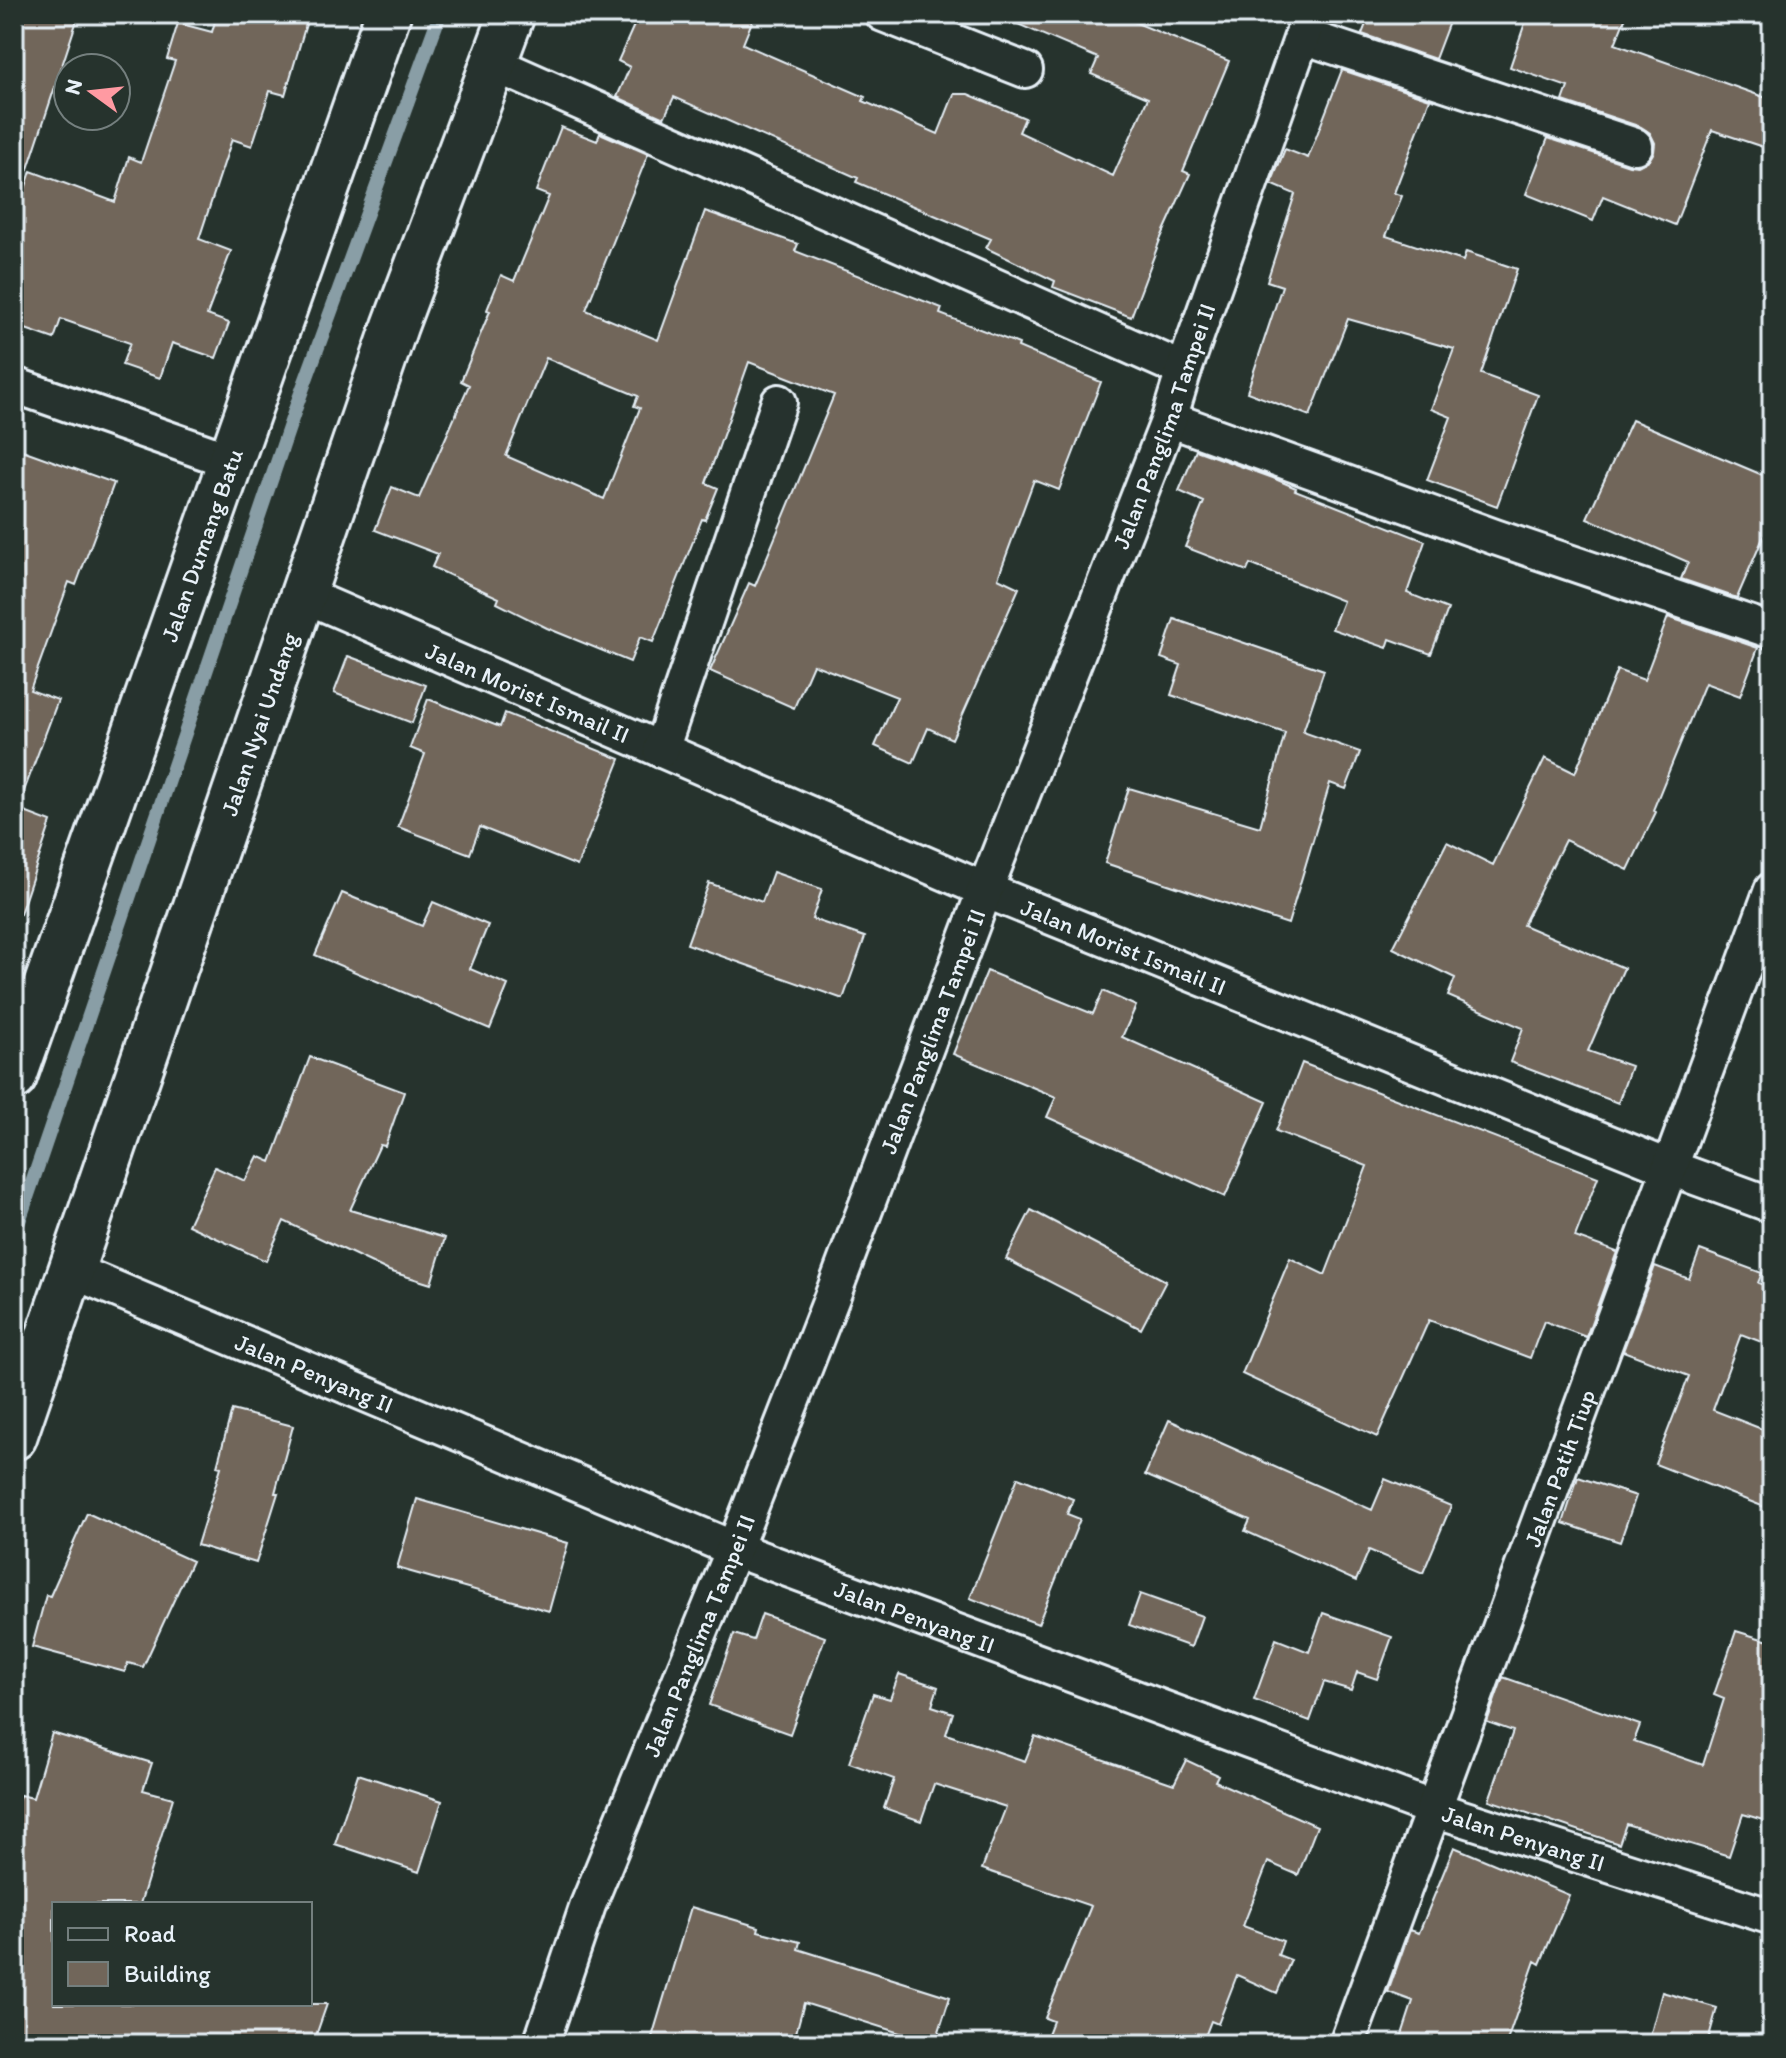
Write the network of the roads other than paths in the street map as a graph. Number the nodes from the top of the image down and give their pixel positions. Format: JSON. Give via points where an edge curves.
{"nodes":[{"id":1,"x":388,"y":14,"type":"edge"},
{"id":2,"x":512,"y":14,"type":"edge"},
{"id":3,"x":883,"y":14,"type":"edge"},
{"id":4,"x":1307,"y":25,"type":"edge"},
{"id":5,"x":494,"y":64,"type":"junction"},
{"id":6,"x":1025,"y":70,"type":"dead end"},
{"id":7,"x":1635,"y":146,"type":"dead end"},
{"id":8,"x":1184,"y":370,"type":"junction"},
{"id":9,"x":14,"y":385,"type":"edge"},
{"id":10,"x":779,"y":402,"type":"dead end"},
{"id":11,"x":1169,"y":419,"type":"junction"},
{"id":12,"x":231,"y":461,"type":"junction"},
{"id":13,"x":304,"y":595,"type":"junction"},
{"id":14,"x":1772,"y":631,"type":"edge"},
{"id":15,"x":661,"y":750,"type":"junction"},
{"id":16,"x":985,"y":890,"type":"junction"},
{"id":17,"x":1772,"y":890,"type":"edge"},
{"id":18,"x":14,"y":1077,"type":"edge"},
{"id":19,"x":1668,"y":1167,"type":"junction"},
{"id":20,"x":1772,"y":1205,"type":"edge"},
{"id":21,"x":73,"y":1271,"type":"junction"},
{"id":22,"x":14,"y":1437,"type":"edge"},
{"id":23,"x":734,"y":1549,"type":"junction"},
{"id":24,"x":1434,"y":1809,"type":"junction"},
{"id":25,"x":1772,"y":1917,"type":"edge"},
{"id":26,"x":541,"y":2044,"type":"edge"},
{"id":27,"x":1347,"y":2044,"type":"edge"}],
"edges":[{"from":1,"to":12,"type":"street","name":"Jalan Dumang Batu"},
{"from":2,"to":5,"type":"street","name":"Jalan Nyai Undang"},
{"from":3,"to":6,"type":"street"},
{"from":4,"to":7,"type":"street"},
{"from":4,"to":8,"type":"street","name":"Jalan Panglima Tampei II"},
{"from":5,"to":8,"type":"street"},
{"from":5,"to":13,"type":"street","name":"Jalan Nyai Undang","via":[[395,326]]},
{"from":8,"to":11,"type":"street","name":"Jalan Panglima Tampei II"},
{"from":9,"to":12,"type":"street"},
{"from":10,"to":15,"type":"street"},
{"from":11,"to":14,"type":"street"},
{"from":11,"to":16,"type":"street","name":"Jalan Panglima Tampei II"},
{"from":12,"to":18,"type":"street","name":"Jalan Dumang Batu"},
{"from":13,"to":15,"type":"street","name":"Jalan Morist Ismail II"},
{"from":13,"to":21,"type":"street","name":"Jalan Nyai Undang"},
{"from":15,"to":16,"type":"street","name":"Jalan Morist Ismail II"},
{"from":16,"to":19,"type":"street","name":"Jalan Morist Ismail II"},
{"from":16,"to":23,"type":"street","name":"Jalan Panglima Tampei II"},
{"from":17,"to":19,"type":"street","name":"Jalan Patih Tiup"},
{"from":19,"to":20,"type":"street","name":"Jalan Morist Ismail II"},
{"from":19,"to":24,"type":"street","name":"Jalan Patih Tiup"},
{"from":21,"to":22,"type":"street","name":"Jalan Nyai Undang"},
{"from":21,"to":23,"type":"street","name":"Jalan Penyang II"},
{"from":23,"to":24,"type":"street","name":"Jalan Penyang II"},
{"from":23,"to":26,"type":"street","name":"Jalan Panglima Tampei II","via":[[588,1905]]},
{"from":24,"to":25,"type":"street","name":"Jalan Penyang II"},
{"from":24,"to":27,"type":"street","name":"Jalan Patih Tiup"}]}
